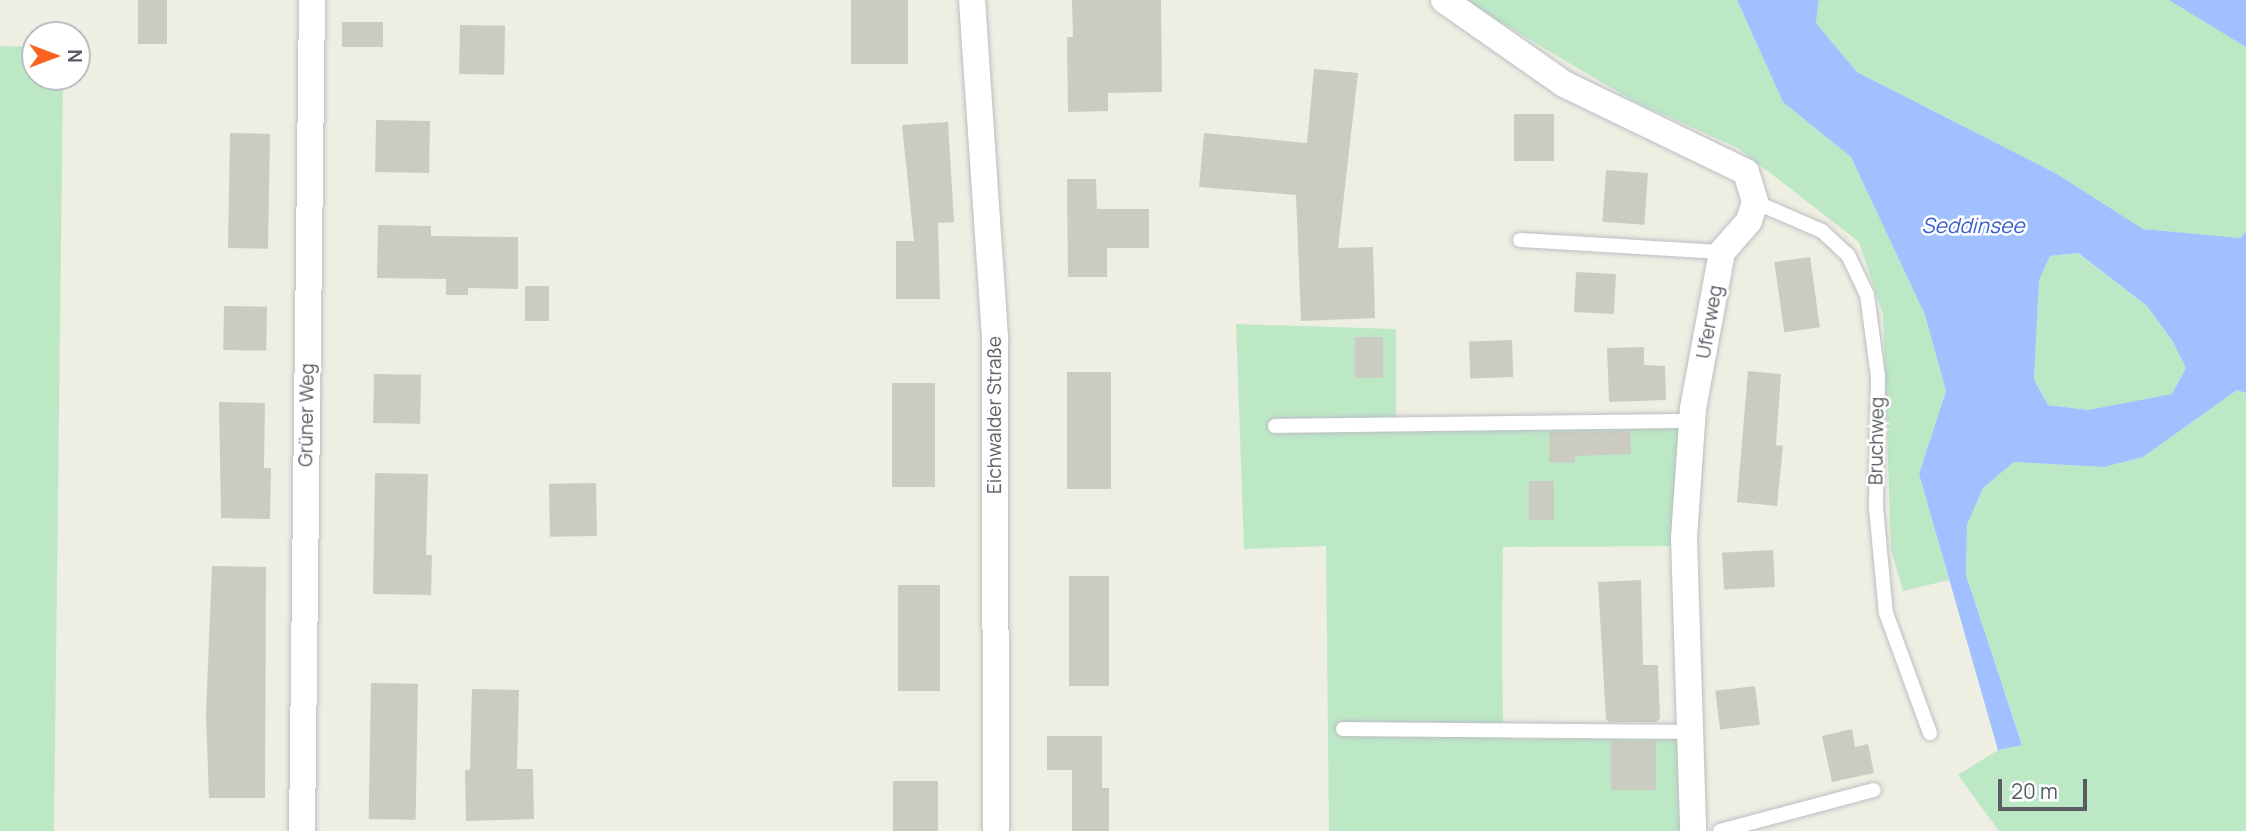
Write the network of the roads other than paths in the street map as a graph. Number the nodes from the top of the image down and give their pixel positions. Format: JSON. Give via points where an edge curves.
{"nodes":[{"id":1,"x":313,"y":0,"type":"edge"},
{"id":2,"x":972,"y":0,"type":"edge"},
{"id":3,"x":1444,"y":0,"type":"edge"},
{"id":4,"x":1755,"y":202,"type":"junction"},
{"id":5,"x":1520,"y":240,"type":"dead end"},
{"id":6,"x":1723,"y":252,"type":"junction"},
{"id":7,"x":1693,"y":421,"type":"junction"},
{"id":8,"x":1275,"y":426,"type":"dead end"},
{"id":9,"x":1343,"y":729,"type":"dead end"},
{"id":10,"x":1690,"y":732,"type":"junction"},
{"id":11,"x":1930,"y":733,"type":"dead end"},
{"id":12,"x":1874,"y":790,"type":"dead end"},
{"id":13,"x":302,"y":831,"type":"edge"},
{"id":14,"x":996,"y":831,"type":"edge"},
{"id":15,"x":1693,"y":831,"type":"edge"},
{"id":16,"x":1720,"y":831,"type":"edge"}],
"edges":[{"from":1,"to":13,"type":"street","name":"Grüner Weg"},
{"from":2,"to":14,"type":"street","name":"Eichwalder Straße","via":[[995,337]]},
{"from":3,"to":4,"type":"street","via":[[1563,84],[1745,172]]},
{"from":4,"to":6,"type":"street","name":"Uferweg","via":[[1749,220]]},
{"from":4,"to":11,"type":"lane","name":"Bruchweg","via":[[1822,231],[1848,255],[1867,295],[1878,376],[1876,508],[1886,613]]},
{"from":5,"to":6,"type":"lane"},
{"from":6,"to":7,"type":"street","name":"Uferweg"},
{"from":7,"to":8,"type":"lane"},
{"from":7,"to":10,"type":"street","name":"Uferweg","via":[[1684,538]]},
{"from":9,"to":10,"type":"lane"},
{"from":10,"to":15,"type":"street","name":"Uferweg"},
{"from":12,"to":16,"type":"lane"}]}
